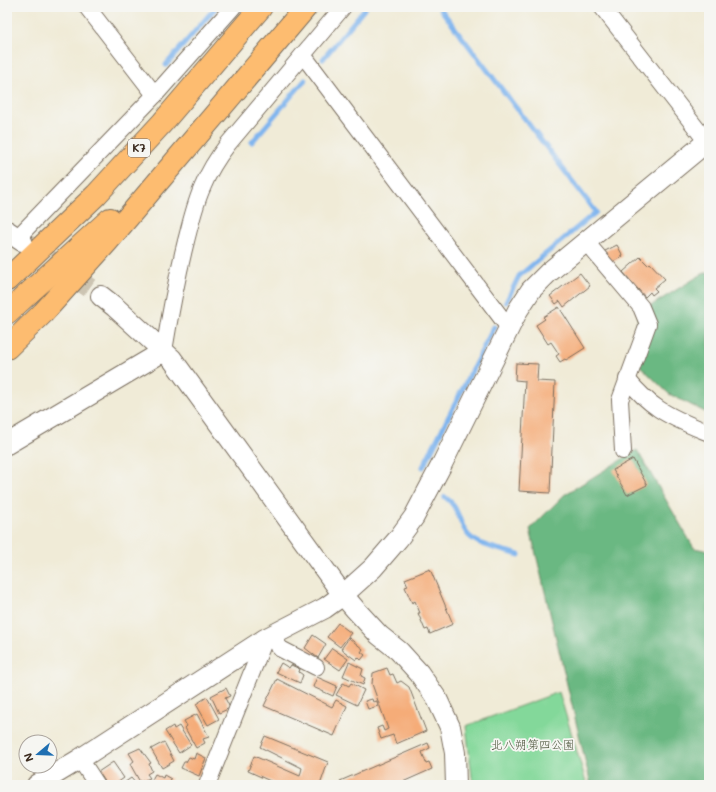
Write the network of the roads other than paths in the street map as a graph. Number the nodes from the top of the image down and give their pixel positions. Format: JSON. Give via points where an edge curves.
{"nodes":[{"id":1,"x":88,"y":7,"type":"edge"},
{"id":2,"x":233,"y":7,"type":"edge"},
{"id":3,"x":262,"y":7,"type":"edge"},
{"id":4,"x":306,"y":7,"type":"edge"},
{"id":5,"x":344,"y":7,"type":"edge"},
{"id":6,"x":602,"y":7,"type":"edge"},
{"id":7,"x":303,"y":55,"type":"junction"},
{"id":8,"x":155,"y":95,"type":"junction"},
{"id":9,"x":708,"y":141,"type":"edge"},
{"id":10,"x":190,"y":144,"type":"junction"},
{"id":11,"x":15,"y":236,"type":"edge"},
{"id":12,"x":586,"y":242,"type":"junction"},
{"id":13,"x":7,"y":280,"type":"edge"},
{"id":14,"x":101,"y":296,"type":"tunnel mouth"},
{"id":15,"x":7,"y":313,"type":"edge"},
{"id":16,"x":509,"y":328,"type":"junction"},
{"id":17,"x":7,"y":348,"type":"edge"},
{"id":18,"x":164,"y":351,"type":"junction"},
{"id":19,"x":627,"y":379,"type":"junction"},
{"id":20,"x":709,"y":433,"type":"edge"},
{"id":21,"x":7,"y":444,"type":"edge"},
{"id":22,"x":623,"y":451,"type":"dead end"},
{"id":23,"x":343,"y":594,"type":"junction"},
{"id":24,"x":267,"y":638,"type":"junction"},
{"id":25,"x":316,"y":667,"type":"dead end"},
{"id":26,"x":80,"y":759,"type":"junction"},
{"id":27,"x":37,"y":785,"type":"edge"},
{"id":28,"x":97,"y":785,"type":"edge"},
{"id":29,"x":207,"y":785,"type":"edge"},
{"id":30,"x":456,"y":785,"type":"edge"}],
"edges":[{"from":1,"to":8,"type":"street"},
{"from":2,"to":8,"type":"street"},
{"from":3,"to":13,"type":"highway","number":"K7","via":[[96,195]]},
{"from":4,"to":10,"type":"highway","number":"K7"},
{"from":5,"to":7,"type":"street"},
{"from":6,"to":9,"type":"street"},
{"from":7,"to":16,"type":"street"},
{"from":7,"to":18,"type":"street","via":[[228,144],[203,184],[182,254]]},
{"from":8,"to":11,"type":"street"},
{"from":9,"to":12,"type":"street"},
{"from":10,"to":15,"type":"highway","number":"K7"},
{"from":10,"to":17,"type":"highway","via":[[107,242],[43,313]]},
{"from":12,"to":16,"type":"street","via":[[531,290]]},
{"from":12,"to":19,"type":"street","via":[[641,307],[648,324]]},
{"from":14,"to":18,"type":"street"},
{"from":16,"to":23,"type":"street","via":[[414,517],[373,568]]},
{"from":18,"to":21,"type":"street"},
{"from":18,"to":23,"type":"street"},
{"from":19,"to":20,"type":"street","via":[[658,408]]},
{"from":19,"to":22,"type":"street","via":[[620,400]]},
{"from":23,"to":24,"type":"street","via":[[325,608]]},
{"from":23,"to":30,"type":"street","via":[[379,635],[399,651],[419,673],[437,699],[450,727],[455,753]]},
{"from":24,"to":25,"type":"street","via":[[281,649]]},
{"from":24,"to":26,"type":"street"},
{"from":24,"to":29,"type":"street"},
{"from":26,"to":27,"type":"street"},
{"from":26,"to":28,"type":"street"}]}
